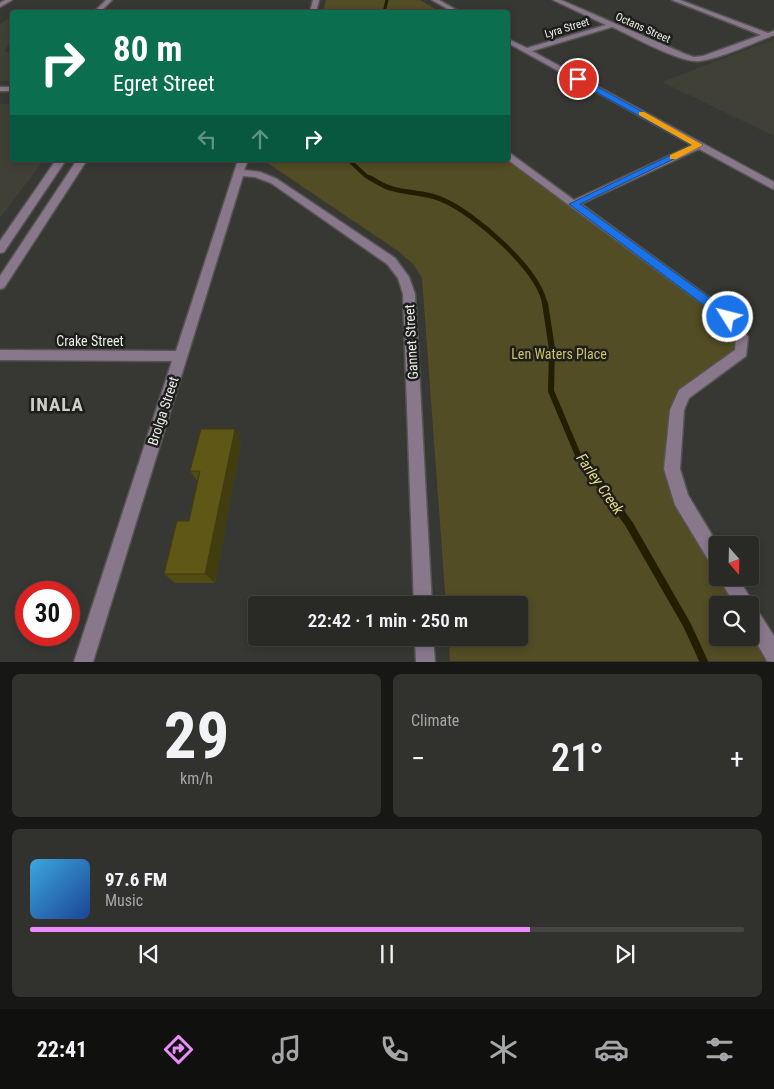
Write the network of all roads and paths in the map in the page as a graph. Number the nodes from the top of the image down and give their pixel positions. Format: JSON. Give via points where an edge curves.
{"nodes":[{"id":1,"x":0,"y":0,"type":"edge"},
{"id":2,"x":8,"y":0,"type":"edge"},
{"id":3,"x":109,"y":0,"type":"edge"},
{"id":4,"x":434,"y":0,"type":"edge"},
{"id":5,"x":556,"y":0,"type":"edge"},
{"id":6,"x":675,"y":0,"type":"edge"},
{"id":7,"x":0,"y":5,"type":"edge"},
{"id":8,"x":99,"y":10,"type":"edge"},
{"id":9,"x":453,"y":10,"type":"edge"},
{"id":10,"x":612,"y":25,"type":"junction"},
{"id":11,"x":771,"y":34,"type":"edge"},
{"id":12,"x":510,"y":42,"type":"edge"},
{"id":13,"x":526,"y":51,"type":"junction"},
{"id":14,"x":699,"y":145,"type":"junction"},
{"id":15,"x":510,"y":157,"type":"edge"},
{"id":16,"x":61,"y":162,"type":"edge"},
{"id":17,"x":81,"y":162,"type":"edge"},
{"id":18,"x":241,"y":166,"type":"edge"},
{"id":19,"x":774,"y":186,"type":"edge"},
{"id":20,"x":573,"y":204,"type":"junction"},
{"id":21,"x":0,"y":249,"type":"edge"},
{"id":22,"x":0,"y":285,"type":"edge"},
{"id":23,"x":0,"y":355,"type":"edge"},
{"id":24,"x":180,"y":356,"type":"junction"},
{"id":25,"x":709,"y":545,"type":"edge"},
{"id":26,"x":423,"y":596,"type":"edge"},
{"id":27,"x":759,"y":629,"type":"edge"},
{"id":28,"x":425,"y":646,"type":"edge"},
{"id":29,"x":774,"y":654,"type":"edge"},
{"id":30,"x":83,"y":662,"type":"edge"},
{"id":31,"x":426,"y":662,"type":"edge"}],
"edges":[{"from":1,"to":2,"type":"street"},
{"from":2,"to":7,"type":"street"},
{"from":3,"to":8,"type":"street"},
{"from":4,"to":9,"type":"street"},
{"from":5,"to":10,"type":"street","name":"Octans Street"},
{"from":6,"to":11,"type":"street"},
{"from":10,"to":11,"type":"street","name":"Octans Street","via":[[694,59]]},
{"from":10,"to":13,"type":"street","name":"Lyra Street"},
{"from":12,"to":13,"type":"street"},
{"from":13,"to":14,"type":"street"},
{"from":14,"to":19,"type":"street"},
{"from":14,"to":20,"type":"street"},
{"from":15,"to":20,"type":"street"},
{"from":16,"to":21,"type":"street"},
{"from":17,"to":22,"type":"street"},
{"from":18,"to":24,"type":"street","name":"Brolga Street"},
{"from":18,"to":26,"type":"street","name":"Gannet Street","via":[[274,182],[391,261],[403,277],[409,294]]},
{"from":20,"to":25,"type":"street","via":[[728,317],[742,338],[742,352],[684,394],[677,410],[672,468],[681,499]]},
{"from":23,"to":24,"type":"street","name":"Crake Street"},
{"from":24,"to":30,"type":"street","name":"Brolga Street"},
{"from":27,"to":29,"type":"street"},
{"from":28,"to":31,"type":"street"}]}
